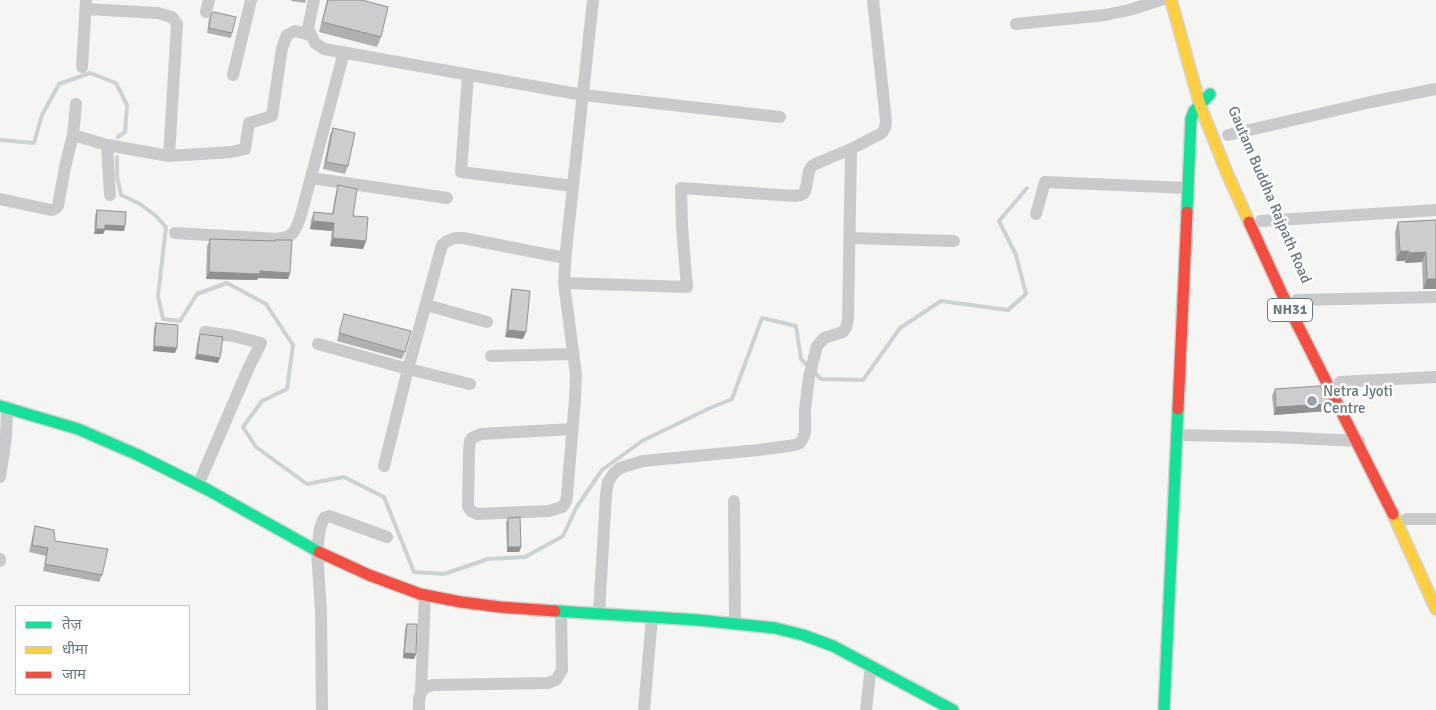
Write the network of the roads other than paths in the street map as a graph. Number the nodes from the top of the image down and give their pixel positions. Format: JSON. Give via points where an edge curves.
{"nodes":[{"id":1,"x":250,"y":0,"type":"edge"},
{"id":2,"x":314,"y":0,"type":"edge"},
{"id":3,"x":593,"y":0,"type":"edge"},
{"id":4,"x":873,"y":0,"type":"edge"},
{"id":5,"x":1161,"y":0,"type":"edge"},
{"id":6,"x":1172,"y":0,"type":"edge"},
{"id":7,"x":86,"y":5,"type":"edge"},
{"id":8,"x":1016,"y":24,"type":"dead end"},
{"id":9,"x":310,"y":35,"type":"junction"},
{"id":10,"x":344,"y":52,"type":"junction"},
{"id":11,"x":82,"y":67,"type":"dead end"},
{"id":12,"x":233,"y":75,"type":"dead end"},
{"id":13,"x":468,"y":75,"type":"junction"},
{"id":14,"x":1436,"y":89,"type":"edge"},
{"id":15,"x":1211,"y":93,"type":"dead end"},
{"id":16,"x":583,"y":96,"type":"junction"},
{"id":17,"x":76,"y":104,"type":"dead end"},
{"id":18,"x":1200,"y":105,"type":"junction"},
{"id":19,"x":780,"y":117,"type":"dead end"},
{"id":20,"x":73,"y":135,"type":"junction"},
{"id":21,"x":1228,"y":135,"type":"dead end"},
{"id":22,"x":107,"y":145,"type":"junction"},
{"id":23,"x":851,"y":149,"type":"junction"},
{"id":24,"x":169,"y":156,"type":"junction"},
{"id":25,"x":311,"y":178,"type":"junction"},
{"id":26,"x":573,"y":186,"type":"junction"},
{"id":27,"x":1188,"y":188,"type":"junction"},
{"id":28,"x":110,"y":195,"type":"dead end"},
{"id":29,"x":448,"y":198,"type":"dead end"},
{"id":30,"x":0,"y":199,"type":"edge"},
{"id":31,"x":1436,"y":210,"type":"edge"},
{"id":32,"x":1036,"y":214,"type":"dead end"},
{"id":33,"x":1262,"y":222,"type":"dead end"},
{"id":34,"x":175,"y":232,"type":"dead end"},
{"id":35,"x":850,"y":238,"type":"junction"},
{"id":36,"x":954,"y":240,"type":"dead end"},
{"id":37,"x":1273,"y":248,"type":"dead end"},
{"id":38,"x":566,"y":258,"type":"junction"},
{"id":39,"x":564,"y":283,"type":"junction"},
{"id":40,"x":1436,"y":297,"type":"edge"},
{"id":41,"x":1297,"y":300,"type":"junction"},
{"id":42,"x":426,"y":305,"type":"junction"},
{"id":43,"x":487,"y":322,"type":"dead end"},
{"id":44,"x":1310,"y":324,"type":"dead end"},
{"id":45,"x":205,"y":332,"type":"dead end"},
{"id":46,"x":318,"y":344,"type":"dead end"},
{"id":47,"x":573,"y":354,"type":"junction"},
{"id":48,"x":492,"y":356,"type":"dead end"},
{"id":49,"x":408,"y":369,"type":"junction"},
{"id":50,"x":1436,"y":377,"type":"edge"},
{"id":51,"x":1340,"y":382,"type":"dead end"},
{"id":52,"x":470,"y":384,"type":"dead end"},
{"id":53,"x":3,"y":407,"type":"edge"},
{"id":54,"x":572,"y":429,"type":"junction"},
{"id":55,"x":1176,"y":435,"type":"junction"},
{"id":56,"x":1363,"y":438,"type":"junction"},
{"id":57,"x":384,"y":466,"type":"dead end"},
{"id":58,"x":0,"y":476,"type":"edge"},
{"id":59,"x":198,"y":485,"type":"junction"},
{"id":60,"x":734,"y":501,"type":"dead end"},
{"id":61,"x":1407,"y":519,"type":"junction"},
{"id":62,"x":1436,"y":520,"type":"edge"},
{"id":63,"x":387,"y":537,"type":"dead end"},
{"id":64,"x":317,"y":551,"type":"junction"},
{"id":65,"x":1436,"y":584,"type":"edge"},
{"id":66,"x":425,"y":595,"type":"junction"},
{"id":67,"x":1436,"y":609,"type":"edge"},
{"id":68,"x":561,"y":610,"type":"junction"},
{"id":69,"x":599,"y":613,"type":"junction"},
{"id":70,"x":652,"y":617,"type":"junction"},
{"id":71,"x":735,"y":624,"type":"junction"},
{"id":72,"x":871,"y":666,"type":"junction"},
{"id":73,"x":421,"y":692,"type":"junction"},
{"id":74,"x":322,"y":710,"type":"edge"},
{"id":75,"x":419,"y":710,"type":"edge"},
{"id":76,"x":644,"y":710,"type":"edge"},
{"id":77,"x":866,"y":710,"type":"edge"},
{"id":78,"x":953,"y":710,"type":"edge"},
{"id":79,"x":1164,"y":710,"type":"edge"}],
"edges":[{"from":1,"to":12,"type":"street"},
{"from":2,"to":9,"type":"street","via":[[308,28]]},
{"from":3,"to":16,"type":"street"},
{"from":4,"to":23,"type":"street","via":[[885,128],[882,133]]},
{"from":5,"to":8,"type":"street","via":[[1105,15]]},
{"from":6,"to":18,"type":"main road","number":"NH31"},
{"from":7,"to":11,"type":"street"},
{"from":7,"to":24,"type":"street","via":[[158,13],[172,17],[177,24]]},
{"from":9,"to":10,"type":"street","via":[[324,49]]},
{"from":9,"to":24,"type":"street","via":[[296,32],[287,35],[282,48],[272,116],[249,123],[245,149]]},
{"from":10,"to":13,"type":"street"},
{"from":10,"to":25,"type":"street"},
{"from":13,"to":16,"type":"street"},
{"from":13,"to":26,"type":"street","via":[[461,172]]},
{"from":14,"to":21,"type":"street"},
{"from":15,"to":18,"type":"main road"},
{"from":16,"to":19,"type":"street"},
{"from":16,"to":26,"type":"street"},
{"from":17,"to":20,"type":"street"},
{"from":18,"to":27,"type":"main road","via":[[1191,119]]},
{"from":18,"to":56,"type":"main road","number":"NH31","via":[[1283,296]]},
{"from":20,"to":22,"type":"street"},
{"from":20,"to":30,"type":"street","via":[[55,210]]},
{"from":22,"to":24,"type":"street"},
{"from":22,"to":28,"type":"street"},
{"from":23,"to":35,"type":"street"},
{"from":23,"to":39,"type":"street","via":[[811,167],[801,195],[682,188],[687,287]]},
{"from":25,"to":29,"type":"street"},
{"from":25,"to":34,"type":"street","via":[[297,226],[287,237]]},
{"from":26,"to":38,"type":"street"},
{"from":27,"to":32,"type":"street","via":[[1045,182]]},
{"from":27,"to":55,"type":"main road"},
{"from":31,"to":33,"type":"street"},
{"from":35,"to":36,"type":"street"},
{"from":35,"to":69,"type":"street","via":[[847,324],[843,332],[828,336],[817,346],[809,377],[805,432],[800,443],[643,461],[620,468],[608,482]]},
{"from":37,"to":41,"type":"main road","name":"Gautam Buddha Rajpath Road","number":"NH31"},
{"from":38,"to":39,"type":"street"},
{"from":38,"to":42,"type":"street","via":[[454,238],[442,246]]},
{"from":39,"to":47,"type":"street"},
{"from":40,"to":41,"type":"street"},
{"from":41,"to":44,"type":"main road","name":"Gautam Buddha Rajpath Road","number":"NH31"},
{"from":42,"to":43,"type":"street"},
{"from":42,"to":49,"type":"street"},
{"from":45,"to":59,"type":"street","via":[[261,343]]},
{"from":46,"to":49,"type":"street"},
{"from":47,"to":48,"type":"street"},
{"from":47,"to":54,"type":"street","via":[[576,375]]},
{"from":49,"to":52,"type":"street"},
{"from":49,"to":57,"type":"street"},
{"from":50,"to":51,"type":"street"},
{"from":53,"to":58,"type":"street","via":[[6,438]]},
{"from":53,"to":59,"type":"main road","via":[[78,430]]},
{"from":54,"to":54,"type":"street","via":[[567,495],[562,507],[549,511],[471,512],[468,507],[472,438],[481,434]]},
{"from":55,"to":56,"type":"street"},
{"from":55,"to":79,"type":"main road"},
{"from":56,"to":61,"type":"main road","number":"NH31"},
{"from":56,"to":67,"type":"main road","number":"NH31"},
{"from":59,"to":64,"type":"main road"},
{"from":60,"to":71,"type":"street"},
{"from":61,"to":62,"type":"street"},
{"from":61,"to":65,"type":"main road","number":"NH31"},
{"from":63,"to":64,"type":"street","via":[[329,516],[324,518],[320,528]]},
{"from":64,"to":66,"type":"main road"},
{"from":64,"to":74,"type":"street"},
{"from":66,"to":68,"type":"main road","via":[[461,602]]},
{"from":66,"to":73,"type":"street"},
{"from":68,"to":69,"type":"main road"},
{"from":68,"to":73,"type":"street","via":[[562,670],[556,680],[548,683],[433,685]]},
{"from":69,"to":70,"type":"main road"},
{"from":70,"to":71,"type":"main road"},
{"from":70,"to":76,"type":"street"},
{"from":71,"to":72,"type":"main road","via":[[803,635]]},
{"from":72,"to":77,"type":"street"},
{"from":72,"to":78,"type":"main road"},
{"from":73,"to":75,"type":"street"}]}
